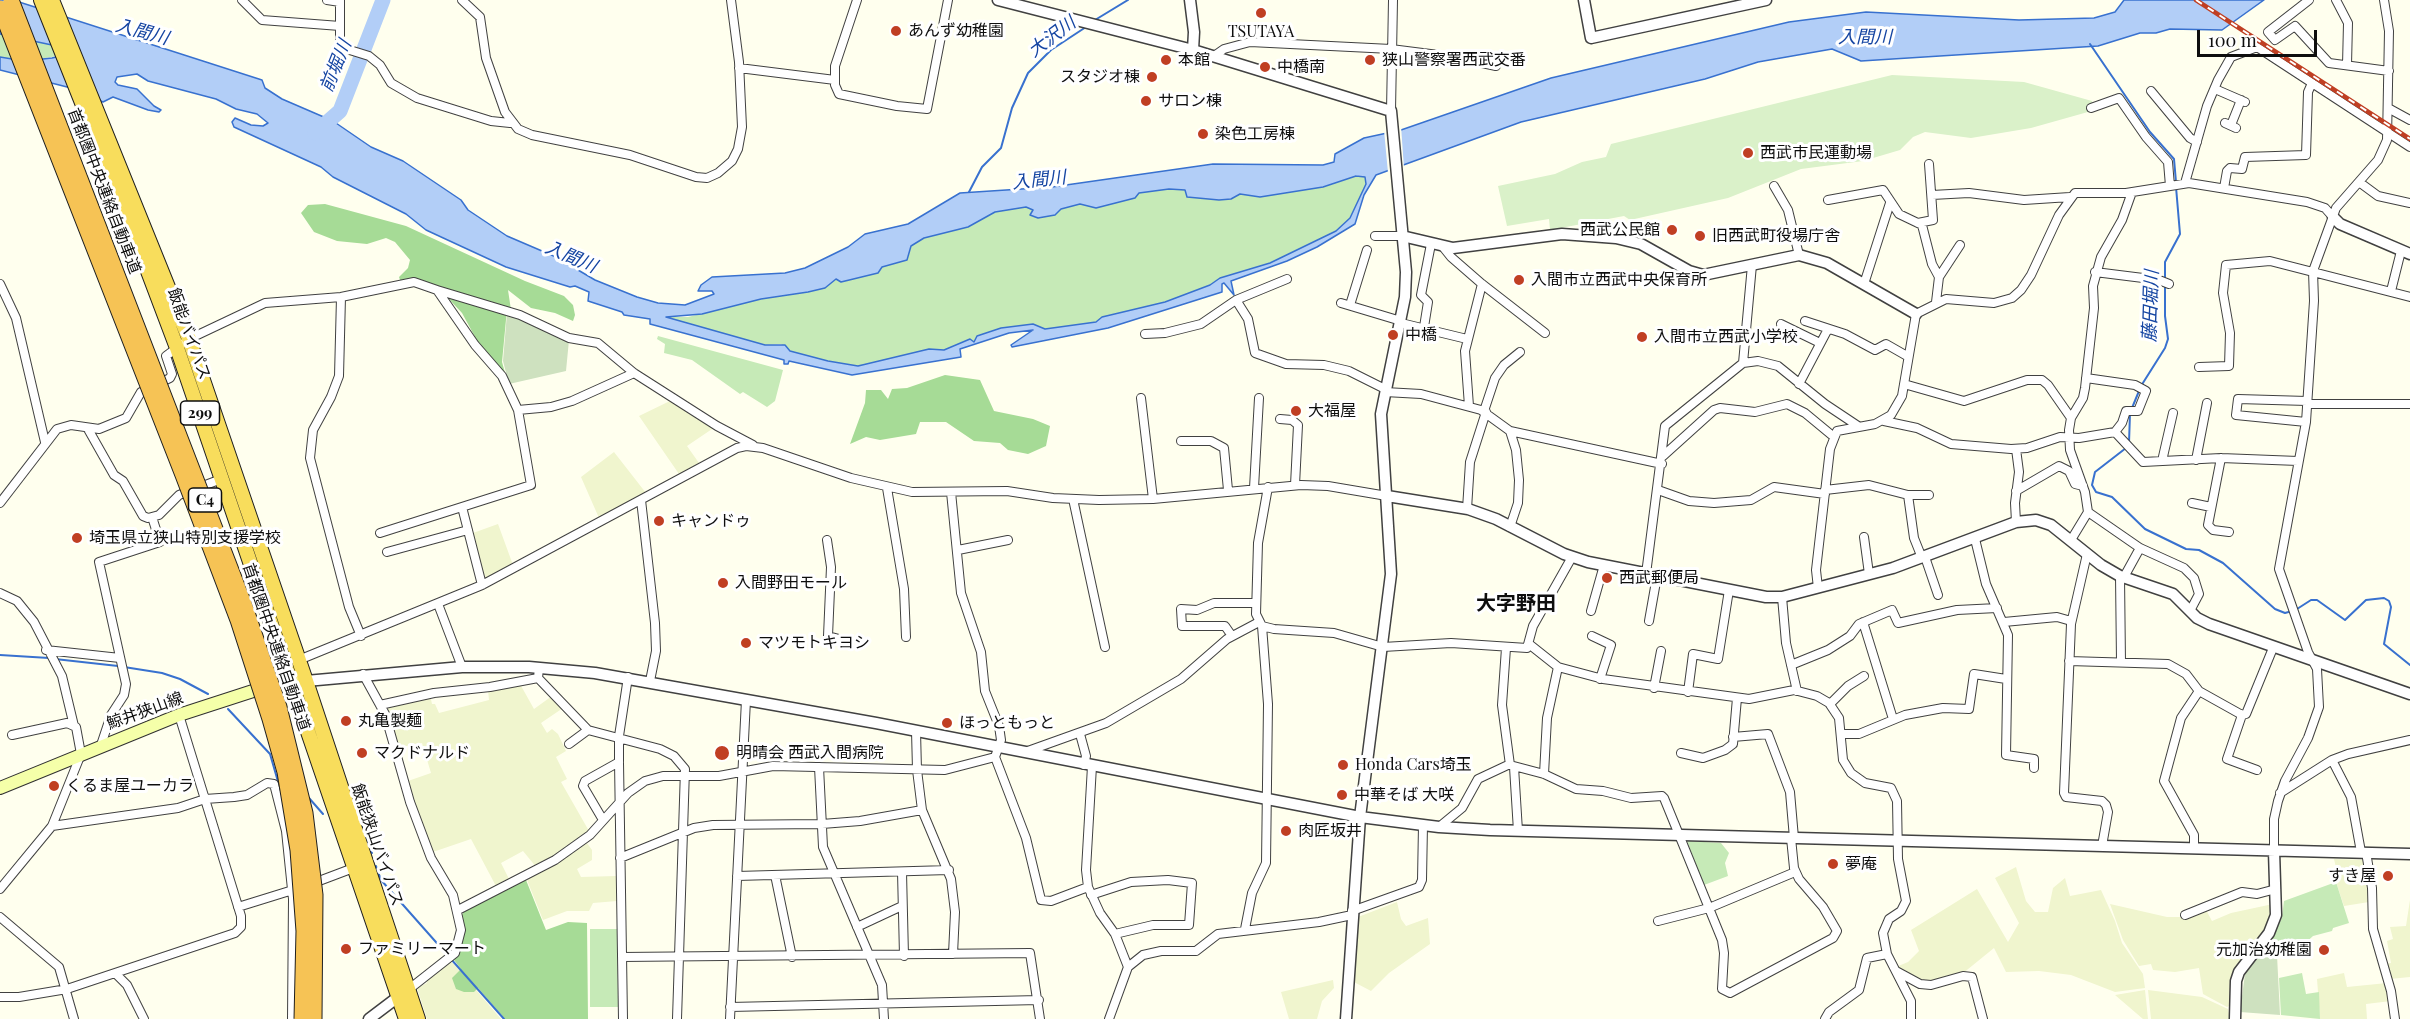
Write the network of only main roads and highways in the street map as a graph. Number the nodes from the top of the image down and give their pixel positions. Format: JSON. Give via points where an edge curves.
{"nodes":[{"id":1,"x":11,"y":0,"type":"edge"},
{"id":2,"x":41,"y":0,"type":"edge"},
{"id":3,"x":52,"y":0,"type":"edge"},
{"id":4,"x":0,"y":8,"type":"edge"},
{"id":5,"x":106,"y":146,"type":"junction"},
{"id":6,"x":300,"y":682,"type":"junction"},
{"id":7,"x":0,"y":788,"type":"edge"},
{"id":8,"x":404,"y":993,"type":"junction"},
{"id":9,"x":302,"y":1019,"type":"edge"},
{"id":10,"x":314,"y":1019,"type":"edge"},
{"id":11,"x":406,"y":1019,"type":"edge"},
{"id":12,"x":418,"y":1019,"type":"edge"}],
"edges":[{"from":1,"to":10,"type":"highway","name":"首都圏中央連絡自動車道","number":"C4","bridge":true,"via":[[240,593],[279,707],[305,813],[315,895]]},
{"from":2,"to":5,"type":"highway","name":"飯能バイパス","number":"299"},
{"from":3,"to":5,"type":"highway","name":"飯能バイパス","number":"299"},
{"from":4,"to":9,"type":"highway","name":"首都圏中央連絡自動車道","number":"C4","bridge":true,"via":[[183,475],[238,620],[270,719],[285,772],[298,850],[304,931]]},
{"from":5,"to":6,"type":"highway","name":"飯能バイパス","number":"299"},
{"from":5,"to":6,"type":"highway","name":"飯能バイパス","number":"299","via":[[189,339]]},
{"from":6,"to":7,"type":"main road","name":"鯨井狭山線","via":[[253,691],[179,715]]},
{"from":6,"to":8,"type":"highway","name":"飯能狭山バイパス","number":"299"},
{"from":6,"to":8,"type":"highway","name":"飯能狭山バイパス","number":"299","via":[[356,867]]},
{"from":8,"to":11,"type":"highway","name":"飯能狭山バイパス","number":"299"},
{"from":8,"to":12,"type":"highway","name":"飯能狭山バイパス","number":"299"}]}
